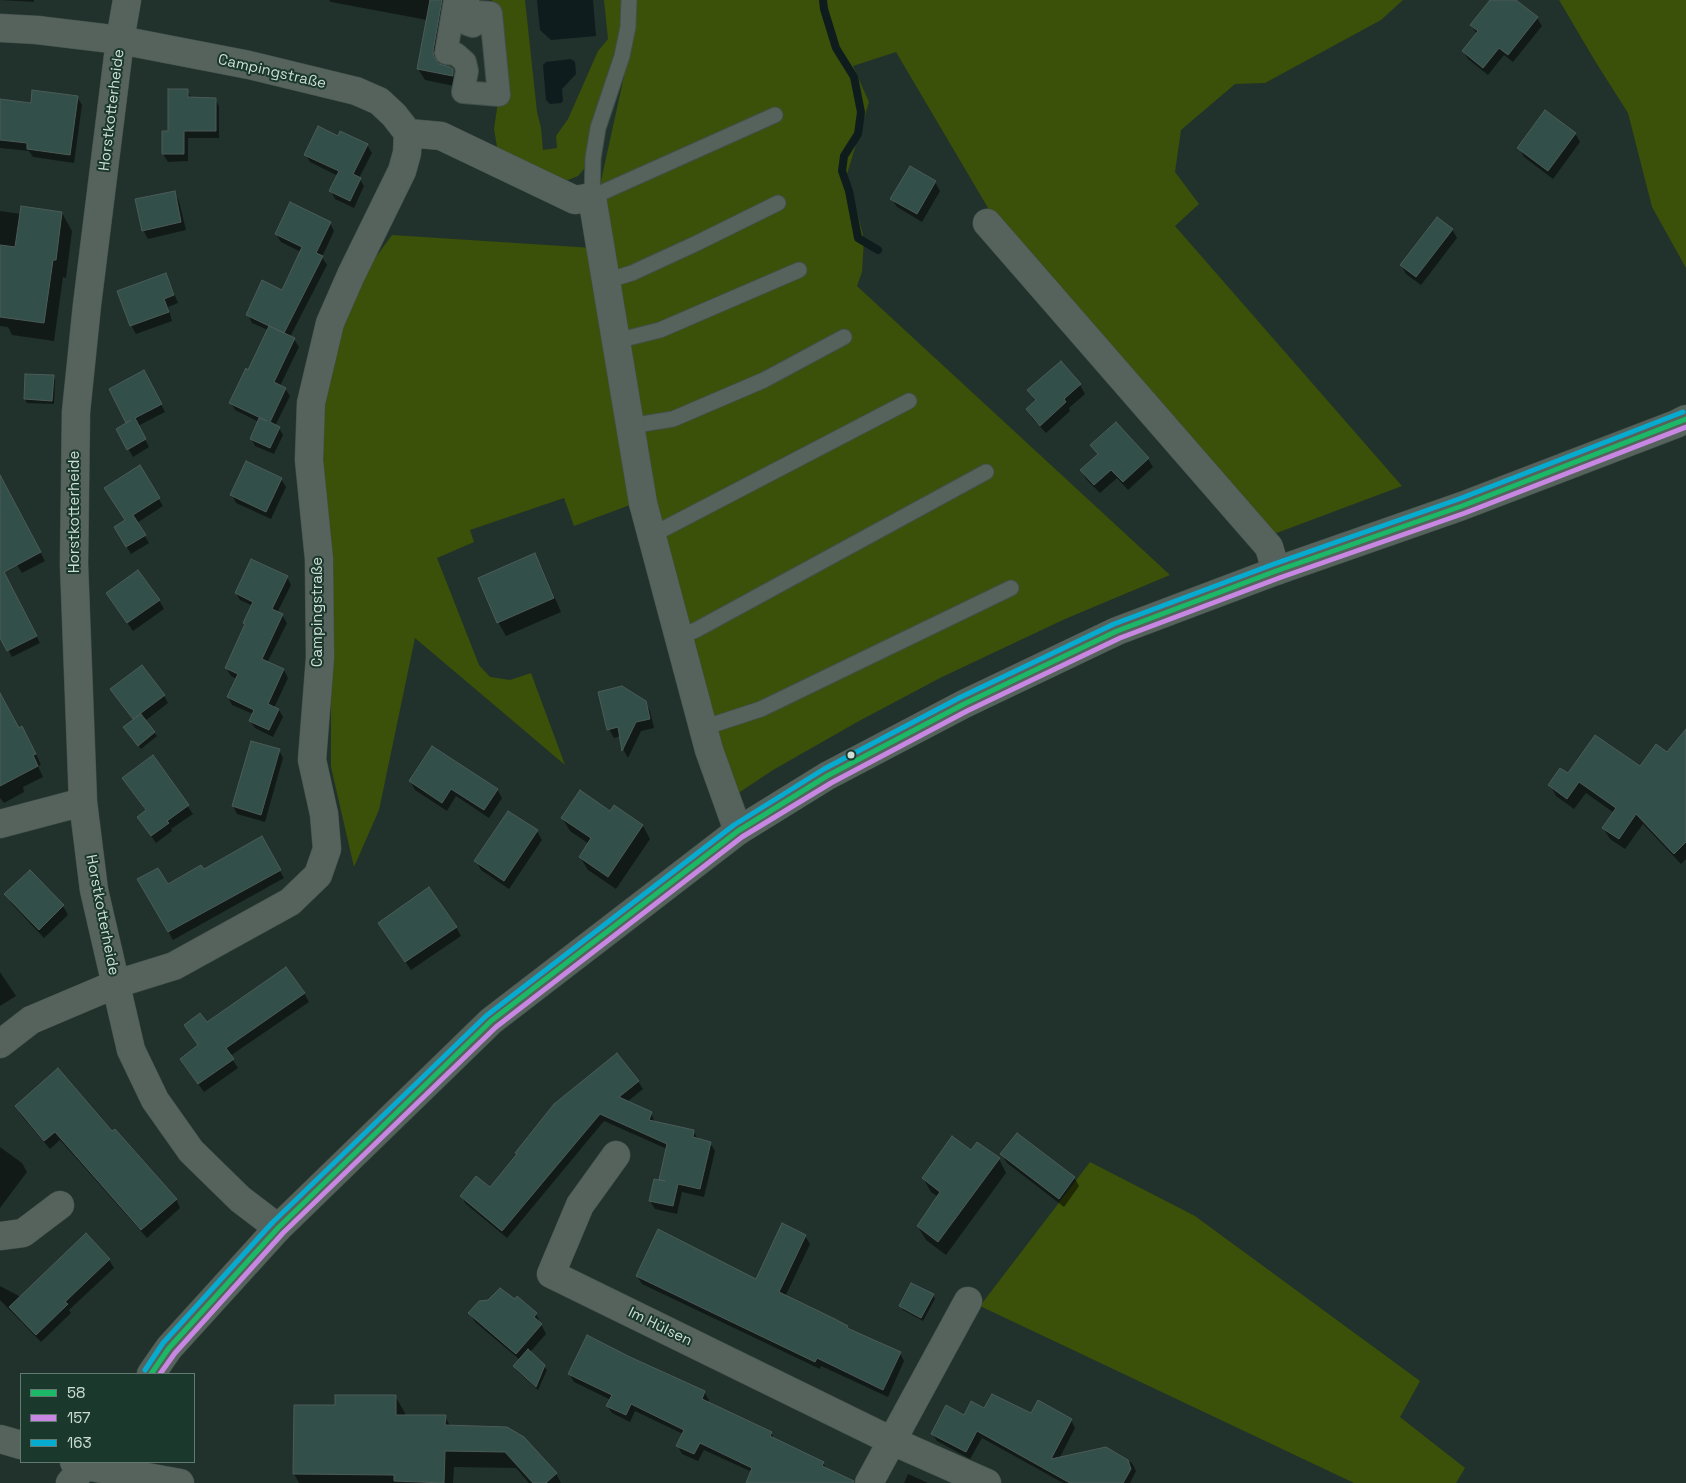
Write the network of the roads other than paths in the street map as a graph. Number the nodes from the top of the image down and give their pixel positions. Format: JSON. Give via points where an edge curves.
{"nodes":[{"id":1,"x":127,"y":0,"type":"edge"},
{"id":2,"x":455,"y":0,"type":"edge"},
{"id":3,"x":468,"y":0,"type":"edge"},
{"id":4,"x":629,"y":0,"type":"edge"},
{"id":5,"x":0,"y":28,"type":"edge"},
{"id":6,"x":120,"y":40,"type":"junction"},
{"id":7,"x":776,"y":116,"type":"dead end"},
{"id":8,"x":408,"y":133,"type":"junction"},
{"id":9,"x":592,"y":198,"type":"junction"},
{"id":10,"x":778,"y":202,"type":"dead end"},
{"id":11,"x":987,"y":223,"type":"dead end"},
{"id":12,"x":799,"y":270,"type":"dead end"},
{"id":13,"x":606,"y":281,"type":"junction"},
{"id":14,"x":844,"y":337,"type":"dead end"},
{"id":15,"x":616,"y":341,"type":"junction"},
{"id":16,"x":909,"y":401,"type":"dead end"},
{"id":17,"x":1686,"y":419,"type":"edge"},
{"id":18,"x":630,"y":426,"type":"junction"},
{"id":19,"x":986,"y":472,"type":"dead end"},
{"id":20,"x":652,"y":535,"type":"junction"},
{"id":21,"x":1276,"y":571,"type":"junction"},
{"id":22,"x":1011,"y":588,"type":"dead end"},
{"id":23,"x":679,"y":636,"type":"junction"},
{"id":24,"x":703,"y":728,"type":"junction"},
{"id":25,"x":83,"y":802,"type":"junction"},
{"id":26,"x":0,"y":824,"type":"edge"},
{"id":27,"x":738,"y":831,"type":"junction"},
{"id":28,"x":116,"y":984,"type":"junction"},
{"id":29,"x":0,"y":1044,"type":"edge"},
{"id":30,"x":616,"y":1155,"type":"dead end"},
{"id":31,"x":60,"y":1205,"type":"dead end"},
{"id":32,"x":278,"y":1228,"type":"junction"},
{"id":33,"x":0,"y":1236,"type":"edge"},
{"id":34,"x":968,"y":1301,"type":"dead end"},
{"id":35,"x":152,"y":1373,"type":"edge"},
{"id":36,"x":0,"y":1438,"type":"edge"},
{"id":37,"x":892,"y":1441,"type":"junction"},
{"id":38,"x":20,"y":1445,"type":"edge"},
{"id":39,"x":79,"y":1468,"type":"edge"},
{"id":40,"x":180,"y":1483,"type":"edge"},
{"id":41,"x":869,"y":1483,"type":"edge"},
{"id":42,"x":988,"y":1483,"type":"edge"}],
"edges":[{"from":1,"to":6,"type":"street","name":"Horstkotterheide"},
{"from":2,"to":3,"type":"street","via":[[446,53],[456,54],[465,62],[467,71],[463,92],[500,95],[490,13],[478,12],[476,24],[467,24]]},
{"from":4,"to":9,"type":"lane","via":[[622,56],[598,128],[592,158]]},
{"from":5,"to":6,"type":"street","name":"Horstkotterheide"},
{"from":6,"to":8,"type":"street","name":"Campingstraße","via":[[248,65],[356,91],[379,101]]},
{"from":6,"to":25,"type":"street","name":"Horstkotterheide","via":[[76,412],[74,564]]},
{"from":7,"to":9,"type":"lane"},
{"from":8,"to":9,"type":"street","via":[[441,136],[575,200]]},
{"from":8,"to":28,"type":"street","name":"Campingstraße","via":[[402,170],[330,324],[311,403],[309,460],[319,558],[320,658],[312,760],[324,814],[327,849],[318,876],[290,902],[174,966]]},
{"from":9,"to":13,"type":"street"},
{"from":10,"to":13,"type":"lane","via":[[632,273]]},
{"from":11,"to":21,"type":"street","via":[[1269,546]]},
{"from":12,"to":15,"type":"lane","via":[[660,330]]},
{"from":13,"to":15,"type":"street"},
{"from":14,"to":18,"type":"lane","via":[[764,380],[673,419]]},
{"from":15,"to":18,"type":"street"},
{"from":16,"to":20,"type":"lane"},
{"from":17,"to":21,"type":"street","via":[[1462,506]]},
{"from":18,"to":20,"type":"street"},
{"from":19,"to":23,"type":"lane","via":[[696,630]]},
{"from":20,"to":23,"type":"street"},
{"from":21,"to":27,"type":"street","via":[[1117,631],[989,692],[828,776]]},
{"from":22,"to":24,"type":"lane","via":[[761,709]]},
{"from":23,"to":24,"type":"street"},
{"from":24,"to":27,"type":"street"},
{"from":25,"to":26,"type":"street"},
{"from":25,"to":28,"type":"street","name":"Horstkotterheide","via":[[94,890]]},
{"from":27,"to":32,"type":"street","via":[[490,1021]]},
{"from":28,"to":29,"type":"street","name":"Horstkotterheide","via":[[31,1020]]},
{"from":28,"to":32,"type":"street","name":"Horstkotterheide","via":[[131,1050],[155,1100],[191,1151],[240,1199]]},
{"from":30,"to":37,"type":"street","name":"Im Hülsen","via":[[580,1205],[551,1274]]},
{"from":31,"to":33,"type":"street","via":[[23,1233]]},
{"from":32,"to":35,"type":"street","via":[[169,1348]]},
{"from":34,"to":37,"type":"street"},
{"from":36,"to":38,"type":"street"},
{"from":37,"to":41,"type":"street"},
{"from":37,"to":42,"type":"street","name":"Im Hülsen"},
{"from":39,"to":40,"type":"street"}]}
